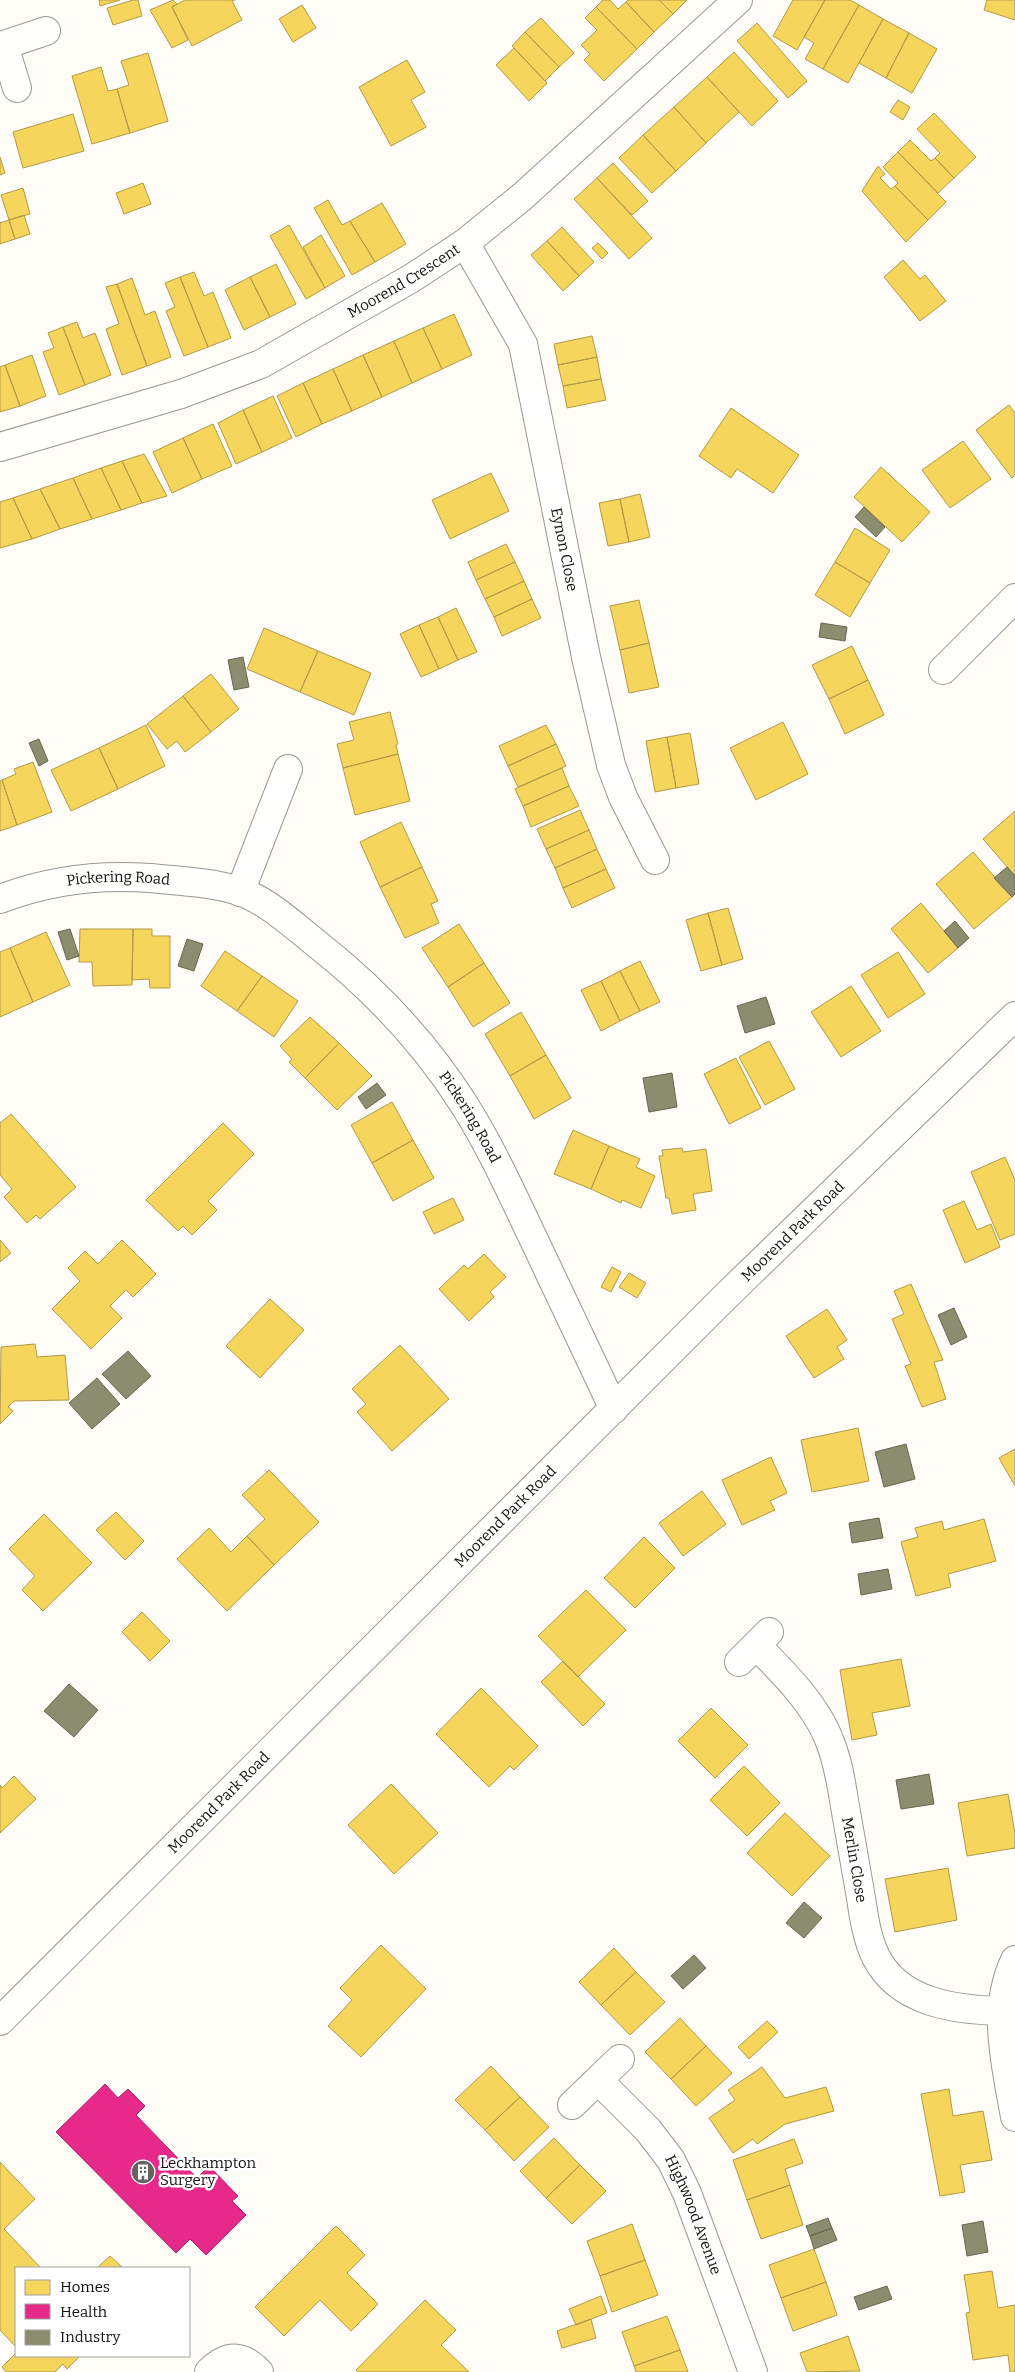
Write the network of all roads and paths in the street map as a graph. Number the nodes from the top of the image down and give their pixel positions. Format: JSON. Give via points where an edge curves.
{"nodes":[{"id":1,"x":738,"y":0,"type":"edge"},
{"id":2,"x":46,"y":31,"type":"dead end"},
{"id":3,"x":2,"y":46,"type":"edge"},
{"id":4,"x":17,"y":88,"type":"dead end"},
{"id":5,"x":464,"y":243,"type":"junction"},
{"id":6,"x":0,"y":447,"type":"edge"},
{"id":7,"x":1015,"y":598,"type":"edge"},
{"id":8,"x":943,"y":670,"type":"dead end"},
{"id":9,"x":288,"y":769,"type":"dead end"},
{"id":10,"x":656,"y":860,"type":"dead end"},
{"id":11,"x":240,"y":892,"type":"junction"},
{"id":12,"x":0,"y":899,"type":"edge"},
{"id":13,"x":1015,"y":1016,"type":"edge"},
{"id":14,"x":614,"y":1409,"type":"junction"},
{"id":15,"x":755,"y":1646,"type":"dead end"},
{"id":16,"x":1015,"y":1960,"type":"edge"},
{"id":17,"x":1002,"y":2011,"type":"junction"},
{"id":18,"x":0,"y":2021,"type":"edge"},
{"id":19,"x":620,"y":2059,"type":"dead end"},
{"id":20,"x":598,"y":2080,"type":"junction"},
{"id":21,"x":572,"y":2104,"type":"dead end"},
{"id":22,"x":1015,"y":2117,"type":"edge"},
{"id":23,"x":209,"y":2372,"type":"edge"},
{"id":24,"x":259,"y":2372,"type":"edge"},
{"id":25,"x":753,"y":2372,"type":"edge"}],
"edges":[{"from":1,"to":5,"type":"street","name":"Moorend Crescent","via":[[523,196]]},
{"from":2,"to":3,"type":"street"},
{"from":3,"to":4,"type":"street"},
{"from":5,"to":6,"type":"street","name":"Moorend Crescent","via":[[412,278],[261,364],[181,394]]},
{"from":5,"to":10,"type":"street","name":"Eynon Close","via":[[523,344],[611,765],[623,797]]},
{"from":7,"to":8,"type":"street"},
{"from":9,"to":11,"type":"street"},
{"from":11,"to":12,"type":"street","name":"Pickering Road","via":[[181,881],[109,877],[46,883]]},
{"from":11,"to":14,"type":"street","name":"Pickering Road","via":[[263,903],[324,950],[375,996],[432,1059],[465,1106],[495,1160]]},
{"from":13,"to":14,"type":"street","name":"Moorend Park Road"},
{"from":14,"to":18,"type":"street","name":"Moorend Park Road"},
{"from":15,"to":17,"type":"street","name":"Merlin Close","via":[[788,1678],[825,1729],[831,1743],[869,1940],[876,1958],[902,1987],[919,1997],[938,2004]]},
{"from":16,"to":17,"type":"street"},
{"from":17,"to":22,"type":"street","via":[[1003,2047]]},
{"from":19,"to":20,"type":"street"},
{"from":20,"to":21,"type":"street"},
{"from":20,"to":25,"type":"street","name":"Highwood Avenue","via":[[648,2130],[671,2160],[687,2193]]},
{"from":23,"to":24,"type":"street","via":[[218,2364],[238,2358],[249,2361]]}]}
